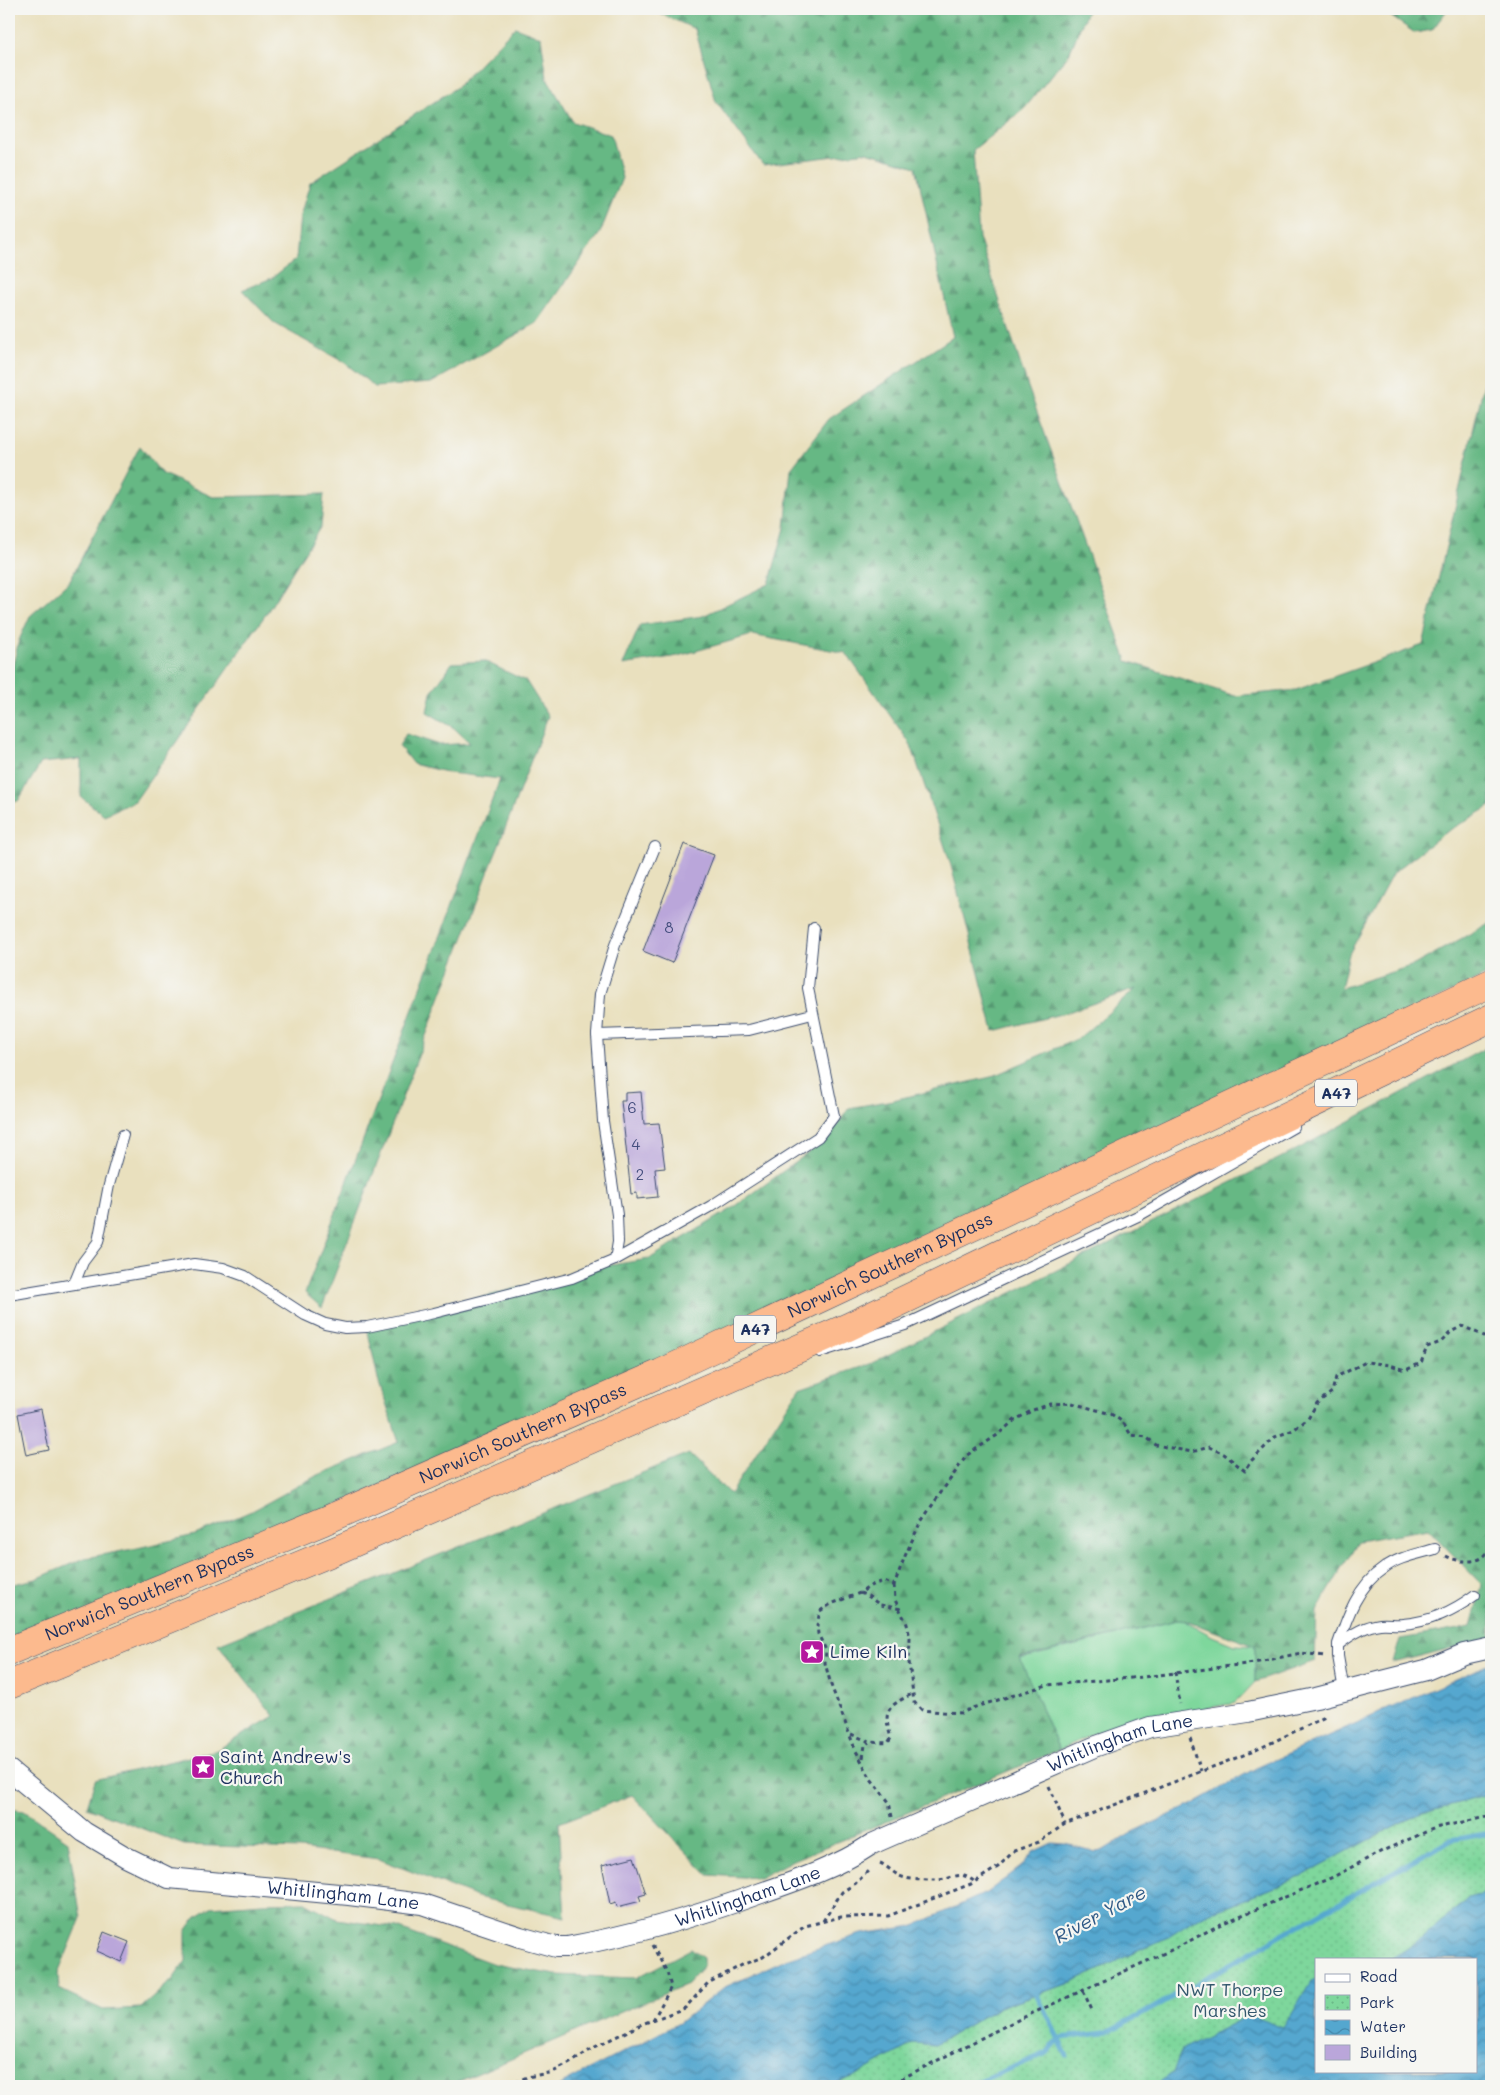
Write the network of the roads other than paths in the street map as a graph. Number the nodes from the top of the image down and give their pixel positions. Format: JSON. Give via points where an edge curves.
{"nodes":[{"id":1,"x":655,"y":847,"type":"dead end"},
{"id":2,"x":814,"y":928,"type":"dead end"},
{"id":3,"x":1491,"y":983,"type":"edge"},
{"id":4,"x":812,"y":1014,"type":"junction"},
{"id":5,"x":1491,"y":1018,"type":"edge"},
{"id":6,"x":597,"y":1035,"type":"junction"},
{"id":7,"x":1436,"y":1046,"type":"junction"},
{"id":8,"x":1323,"y":1110,"type":"dead end"},
{"id":9,"x":1306,"y":1120,"type":"dead end"},
{"id":10,"x":123,"y":1135,"type":"dead end"},
{"id":11,"x":615,"y":1260,"type":"junction"},
{"id":12,"x":74,"y":1284,"type":"junction"},
{"id":13,"x":9,"y":1296,"type":"edge"},
{"id":14,"x":731,"y":1378,"type":"junction"},
{"id":15,"x":1435,"y":1549,"type":"road end"},
{"id":16,"x":1475,"y":1595,"type":"dead end"},
{"id":17,"x":1338,"y":1645,"type":"junction"},
{"id":18,"x":1491,"y":1648,"type":"edge"},
{"id":19,"x":9,"y":1651,"type":"edge"},
{"id":20,"x":9,"y":1685,"type":"edge"},
{"id":21,"x":1344,"y":1691,"type":"junction"},
{"id":22,"x":9,"y":1770,"type":"edge"}],
"edges":[{"from":1,"to":6,"type":"lane","via":[[615,945],[600,994]]},
{"from":2,"to":4,"type":"lane","via":[[808,988]]},
{"from":3,"to":19,"type":"highway","name":"Norwich Southern Bypass","number":"A47","via":[[661,1373],[324,1521]]},
{"from":4,"to":6,"type":"lane","via":[[750,1030]]},
{"from":4,"to":11,"type":"lane","via":[[834,1116],[818,1137],[711,1206]]},
{"from":5,"to":7,"type":"highway","name":"Norwich Southern Bypass","number":"A47"},
{"from":6,"to":11,"type":"lane","via":[[603,1121],[617,1214]]},
{"from":7,"to":8,"type":"lane"},
{"from":7,"to":14,"type":"highway","name":"Norwich Southern Bypass","number":"A47","via":[[848,1327]]},
{"from":9,"to":14,"type":"lane","via":[[1140,1215],[904,1325]]},
{"from":10,"to":12,"type":"lane","via":[[98,1242],[83,1262]]},
{"from":11,"to":12,"type":"lane","via":[[572,1278],[462,1306],[345,1328],[305,1315],[245,1276],[223,1268],[194,1264]]},
{"from":12,"to":13,"type":"lane"},
{"from":14,"to":20,"type":"highway","name":"Norwich Southern Bypass","number":"A47","via":[[337,1550]]},
{"from":15,"to":17,"type":"lane","via":[[1408,1556],[1383,1568],[1364,1587],[1348,1615]]},
{"from":16,"to":17,"type":"lane","via":[[1461,1606],[1434,1617],[1404,1624],[1378,1624],[1351,1634]]},
{"from":17,"to":21,"type":"lane"},
{"from":18,"to":21,"type":"street","name":"Whitlingham Lane","via":[[1464,1654],[1426,1670]]},
{"from":21,"to":22,"type":"street","name":"Whitlingham Lane","via":[[1248,1712],[1150,1727],[1094,1747],[896,1833],[791,1883],[644,1932],[567,1948],[422,1904],[169,1878],[126,1858],[84,1832]]}]}
